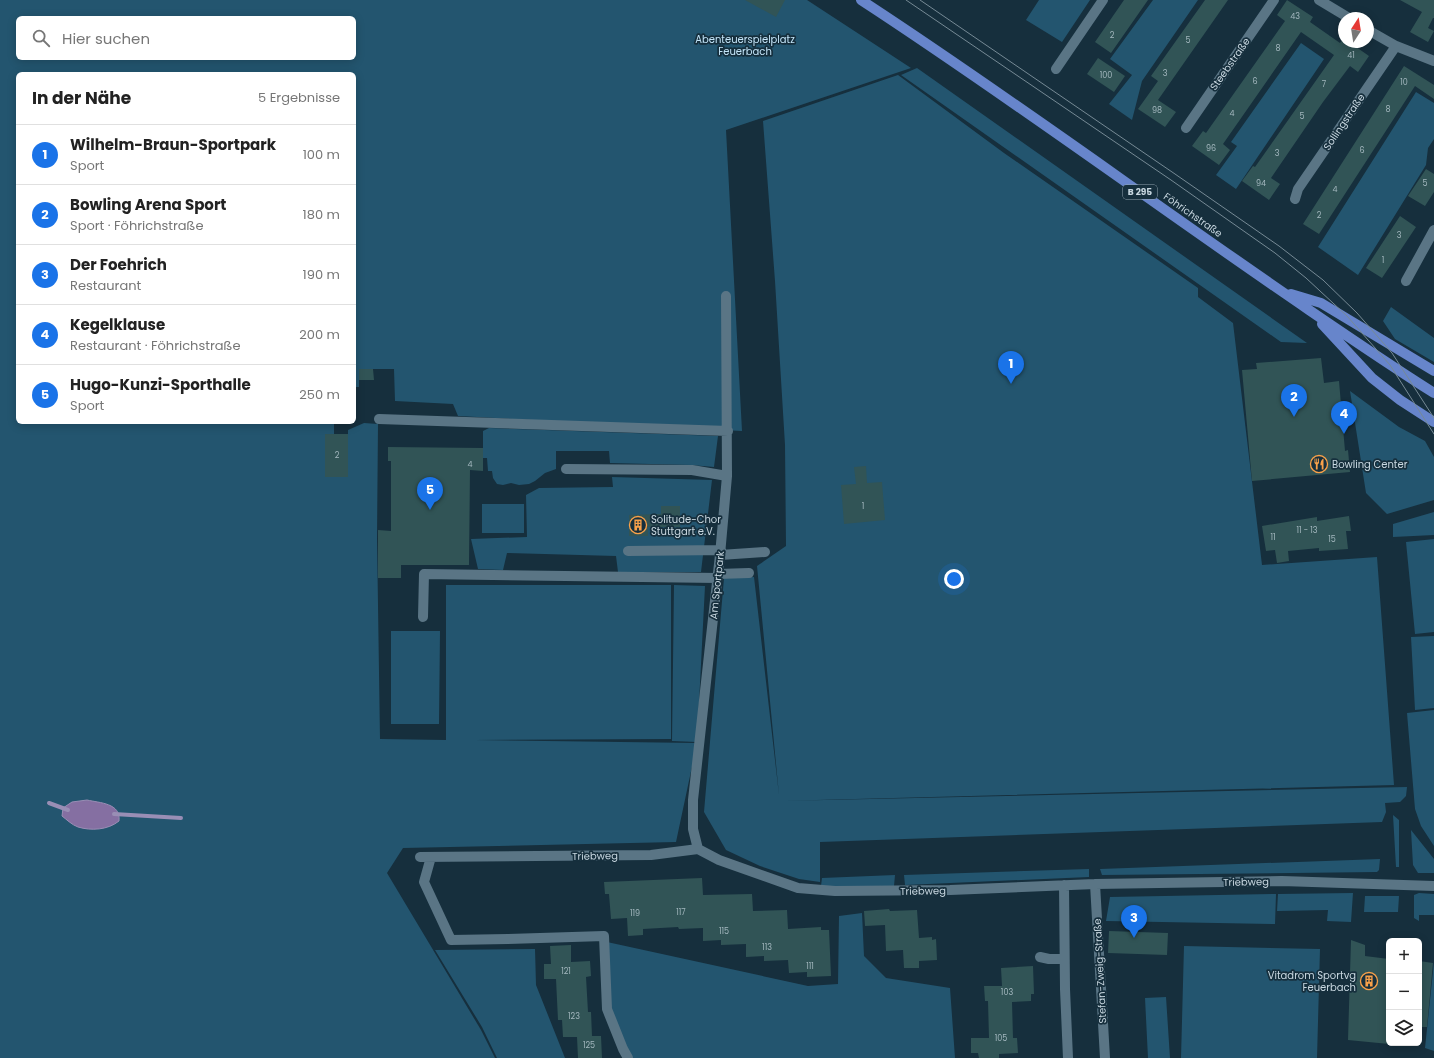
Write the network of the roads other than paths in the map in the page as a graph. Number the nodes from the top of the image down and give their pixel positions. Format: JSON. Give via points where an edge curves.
{"nodes":[{"id":1,"x":861,"y":0,"type":"edge"},
{"id":2,"x":1103,"y":0,"type":"edge"},
{"id":3,"x":1274,"y":0,"type":"edge"},
{"id":4,"x":1319,"y":0,"type":"edge"},
{"id":5,"x":1339,"y":12,"type":"edge"},
{"id":6,"x":1374,"y":33,"type":"edge"},
{"id":7,"x":1396,"y":46,"type":"junction"},
{"id":8,"x":1434,"y":61,"type":"edge"},
{"id":9,"x":1056,"y":69,"type":"dead end"},
{"id":10,"x":1186,"y":128,"type":"dead end"},
{"id":11,"x":1295,"y":199,"type":"dead end"},
{"id":12,"x":1434,"y":230,"type":"edge"},
{"id":13,"x":1406,"y":281,"type":"dead end"},
{"id":14,"x":1282,"y":292,"type":"junction"},
{"id":15,"x":726,"y":296,"type":"dead end"},
{"id":16,"x":1310,"y":311,"type":"junction"},
{"id":17,"x":1434,"y":371,"type":"edge"},
{"id":18,"x":1434,"y":393,"type":"edge"},
{"id":19,"x":378,"y":420,"type":"dead end"},
{"id":20,"x":1434,"y":422,"type":"edge"},
{"id":21,"x":728,"y":431,"type":"junction"},
{"id":22,"x":566,"y":469,"type":"dead end"},
{"id":23,"x":727,"y":476,"type":"junction"},
{"id":24,"x":628,"y":551,"type":"dead end"},
{"id":25,"x":765,"y":552,"type":"dead end"},
{"id":26,"x":721,"y":553,"type":"junction"},
{"id":27,"x":749,"y":573,"type":"dead end"},
{"id":28,"x":718,"y":576,"type":"junction"},
{"id":29,"x":423,"y":617,"type":"dead end"},
{"id":30,"x":698,"y":849,"type":"junction"},
{"id":31,"x":420,"y":857,"type":"dead end"},
{"id":32,"x":431,"y":857,"type":"junction"},
{"id":33,"x":1095,"y":884,"type":"junction"},
{"id":34,"x":1064,"y":885,"type":"junction"},
{"id":35,"x":1434,"y":886,"type":"edge"},
{"id":36,"x":1040,"y":957,"type":"dead end"},
{"id":37,"x":1064,"y":959,"type":"junction"},
{"id":38,"x":628,"y":1058,"type":"edge"},
{"id":39,"x":1068,"y":1058,"type":"edge"},
{"id":40,"x":1105,"y":1058,"type":"edge"}],
"edges":[{"from":1,"to":14,"type":"main road","name":"Föhrichstraße","number":"B 295"},
{"from":2,"to":9,"type":"street"},
{"from":3,"to":10,"type":"street","name":"Steebstraße"},
{"from":4,"to":5,"type":"street"},
{"from":6,"to":7,"type":"street"},
{"from":7,"to":8,"type":"street"},
{"from":7,"to":11,"type":"street","name":"Sollingstraße","via":[[1298,189]]},
{"from":12,"to":13,"type":"street"},
{"from":14,"to":16,"type":"main road","name":"Föhrichstraße","number":"B 295"},
{"from":14,"to":17,"type":"main road","via":[[1321,303]]},
{"from":15,"to":21,"type":"street","name":"Am Sportpark"},
{"from":16,"to":18,"type":"main road","name":"Föhrichstraße","number":"B 295"},
{"from":16,"to":20,"type":"main road","via":[[1372,378]]},
{"from":19,"to":21,"type":"street"},
{"from":21,"to":23,"type":"street","name":"Am Sportpark"},
{"from":22,"to":23,"type":"street","via":[[692,470]]},
{"from":23,"to":26,"type":"street","name":"Am Sportpark"},
{"from":24,"to":26,"type":"street"},
{"from":25,"to":26,"type":"street"},
{"from":26,"to":28,"type":"street","name":"Am Sportpark"},
{"from":27,"to":28,"type":"street"},
{"from":28,"to":29,"type":"street","via":[[424,574]]},
{"from":28,"to":30,"type":"street","name":"Am Sportpark","via":[[693,800],[693,829]]},
{"from":30,"to":32,"type":"street","name":"Triebweg","via":[[651,855]]},
{"from":30,"to":34,"type":"street","name":"Triebweg","via":[[719,860],[798,888],[835,891],[922,891]]},
{"from":31,"to":32,"type":"street","name":"Triebweg"},
{"from":32,"to":38,"type":"street","via":[[424,882],[451,940],[604,936],[608,1009]]},
{"from":33,"to":34,"type":"street","name":"Triebweg"},
{"from":33,"to":35,"type":"street","name":"Triebweg","via":[[1282,881]]},
{"from":33,"to":40,"type":"street","name":"Stefan-Zweig-Straße"},
{"from":34,"to":37,"type":"street"},
{"from":36,"to":37,"type":"street"},
{"from":37,"to":39,"type":"street"}]}
